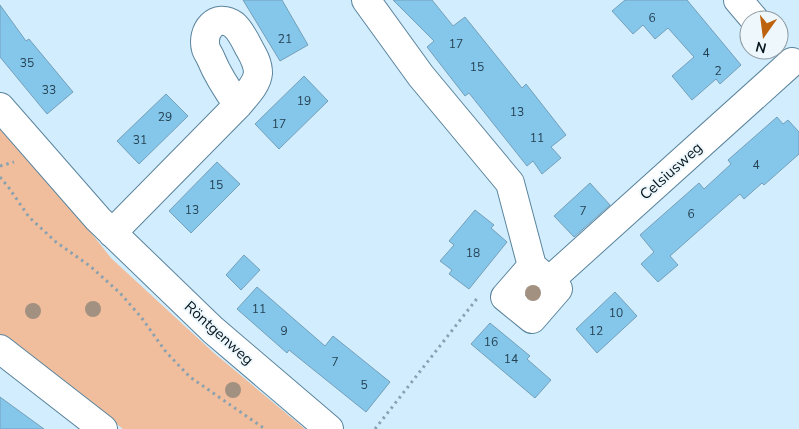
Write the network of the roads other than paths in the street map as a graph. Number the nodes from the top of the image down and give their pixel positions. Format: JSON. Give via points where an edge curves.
{"nodes":[{"id":1,"x":366,"y":0,"type":"edge"},
{"id":2,"x":738,"y":0,"type":"edge"},
{"id":3,"x":747,"y":10,"type":"edge"},
{"id":4,"x":790,"y":59,"type":"edge"},
{"id":5,"x":238,"y":105,"type":"dead end"},
{"id":6,"x":0,"y":107,"type":"edge"},
{"id":7,"x":112,"y":233,"type":"junction"},
{"id":8,"x":540,"y":273,"type":"junction"},
{"id":9,"x":506,"y":297,"type":"road end"},
{"id":10,"x":0,"y":349,"type":"edge"},
{"id":11,"x":103,"y":429,"type":"edge"},
{"id":12,"x":328,"y":429,"type":"edge"}],
"edges":[{"from":1,"to":8,"type":"street","via":[[421,76],[510,183]]},
{"from":2,"to":3,"type":"street"},
{"from":4,"to":8,"type":"street","name":"Celsiusweg"},
{"from":5,"to":7,"type":"street"},
{"from":6,"to":7,"type":"street","name":"Röntgenweg"},
{"from":7,"to":12,"type":"street","name":"Röntgenweg","via":[[213,330]]},
{"from":8,"to":9,"type":"street","via":[[558,289],[532,319]]},
{"from":10,"to":11,"type":"street"}]}
